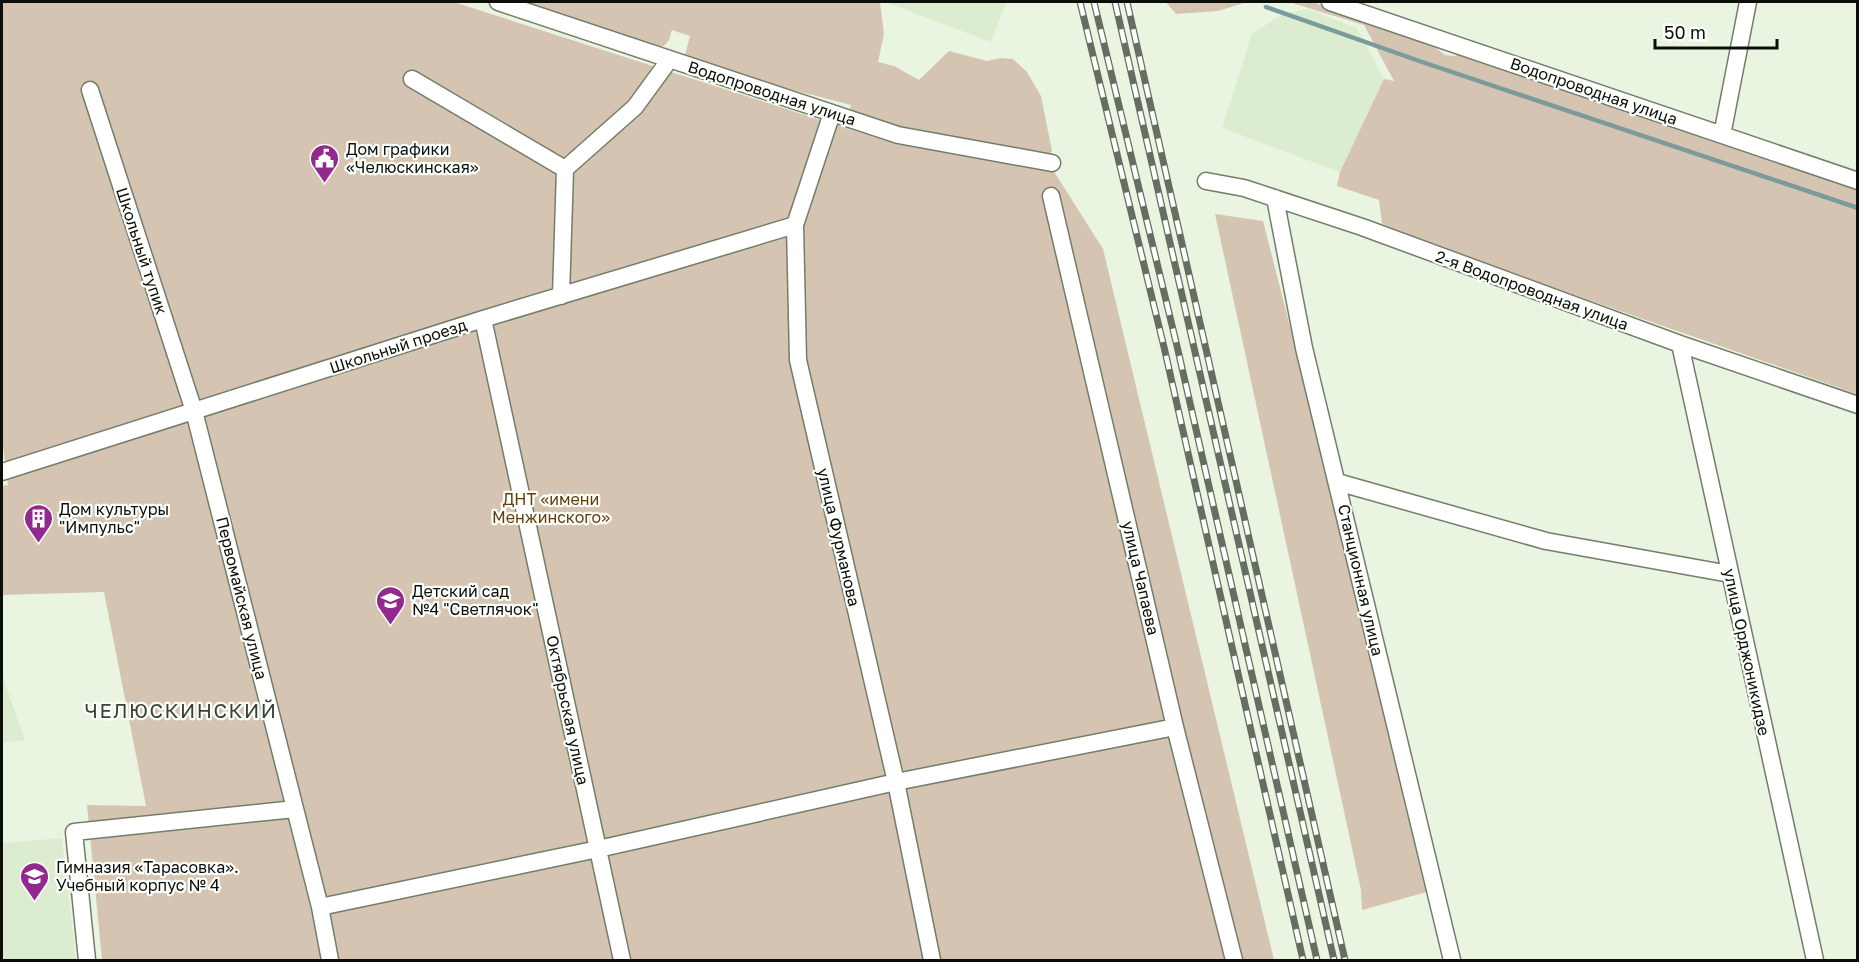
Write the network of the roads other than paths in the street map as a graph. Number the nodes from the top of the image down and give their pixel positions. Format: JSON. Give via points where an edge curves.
{"nodes":[{"id":1,"x":498,"y":2,"type":"edge"},
{"id":2,"x":1330,"y":2,"type":"edge"},
{"id":3,"x":1748,"y":2,"type":"edge"},
{"id":4,"x":670,"y":59,"type":"junction"},
{"id":5,"x":412,"y":79,"type":"dead end"},
{"id":6,"x":90,"y":90,"type":"dead end"},
{"id":7,"x":832,"y":113,"type":"junction"},
{"id":8,"x":1722,"y":135,"type":"junction"},
{"id":9,"x":1052,"y":163,"type":"dead end"},
{"id":10,"x":565,"y":169,"type":"junction"},
{"id":11,"x":1206,"y":181,"type":"dead end"},
{"id":12,"x":1857,"y":181,"type":"edge"},
{"id":13,"x":1051,"y":196,"type":"dead end"},
{"id":14,"x":1275,"y":198,"type":"junction"},
{"id":15,"x":795,"y":225,"type":"junction"},
{"id":16,"x":561,"y":296,"type":"junction"},
{"id":17,"x":483,"y":319,"type":"junction"},
{"id":18,"x":1680,"y":344,"type":"junction"},
{"id":19,"x":1857,"y":405,"type":"edge"},
{"id":20,"x":194,"y":411,"type":"junction"},
{"id":21,"x":2,"y":472,"type":"edge"},
{"id":22,"x":1337,"y":482,"type":"junction"},
{"id":23,"x":1730,"y":574,"type":"junction"},
{"id":24,"x":1175,"y":727,"type":"junction"},
{"id":25,"x":896,"y":782,"type":"junction"},
{"id":26,"x":295,"y":809,"type":"junction"},
{"id":27,"x":598,"y":849,"type":"junction"},
{"id":28,"x":320,"y":907,"type":"junction"},
{"id":29,"x":87,"y":960,"type":"edge"},
{"id":30,"x":330,"y":960,"type":"edge"},
{"id":31,"x":622,"y":960,"type":"edge"},
{"id":32,"x":932,"y":960,"type":"edge"},
{"id":33,"x":1234,"y":960,"type":"edge"},
{"id":34,"x":1452,"y":960,"type":"edge"},
{"id":35,"x":1815,"y":960,"type":"edge"}],
"edges":[{"from":1,"to":4,"type":"street","name":"Водопроводная улица"},
{"from":2,"to":8,"type":"street","name":"Водопроводная улица"},
{"from":3,"to":8,"type":"street"},
{"from":4,"to":7,"type":"street","name":"Водопроводная улица"},
{"from":4,"to":10,"type":"street","via":[[635,107]]},
{"from":5,"to":10,"type":"street"},
{"from":6,"to":20,"type":"street","name":"Школьный тупик"},
{"from":7,"to":9,"type":"street","name":"Водопроводная улица","via":[[898,135]]},
{"from":7,"to":15,"type":"street","name":"улица Фурманова"},
{"from":8,"to":12,"type":"street","name":"Водопроводная улица"},
{"from":10,"to":16,"type":"street"},
{"from":11,"to":14,"type":"street","name":"2-я Водопроводная улица"},
{"from":13,"to":24,"type":"street","name":"улица Чапаева"},
{"from":14,"to":18,"type":"street","name":"2-я Водопроводная улица","via":[[1362,226]]},
{"from":14,"to":22,"type":"street","name":"Станционная улица","via":[[1304,348]]},
{"from":15,"to":16,"type":"street","name":"Школьный проезд"},
{"from":15,"to":25,"type":"street","name":"улица Фурманова","via":[[798,360]]},
{"from":16,"to":17,"type":"street","name":"Школьный проезд"},
{"from":17,"to":20,"type":"street","name":"Школьный проезд"},
{"from":17,"to":27,"type":"street","name":"Октябрьская улица"},
{"from":18,"to":19,"type":"street","name":"2-я Водопроводная улица"},
{"from":18,"to":23,"type":"street","name":"улица Орджоникидзе"},
{"from":20,"to":21,"type":"street","name":"Школьный проезд"},
{"from":20,"to":26,"type":"street","name":"Первомайская улица"},
{"from":22,"to":23,"type":"street","via":[[1546,541]]},
{"from":22,"to":34,"type":"street","name":"Станционная улица"},
{"from":23,"to":35,"type":"street","name":"улица Орджоникидзе"},
{"from":24,"to":25,"type":"street"},
{"from":24,"to":33,"type":"street","name":"улица Чапаева"},
{"from":25,"to":27,"type":"street"},
{"from":25,"to":32,"type":"street","name":"улица Фурманова"},
{"from":26,"to":28,"type":"street","name":"Первомайская улица"},
{"from":26,"to":29,"type":"street","via":[[74,832]]},
{"from":27,"to":28,"type":"street"},
{"from":27,"to":31,"type":"street","name":"Октябрьская улица"},
{"from":28,"to":30,"type":"street","name":"Первомайская улица"}]}
